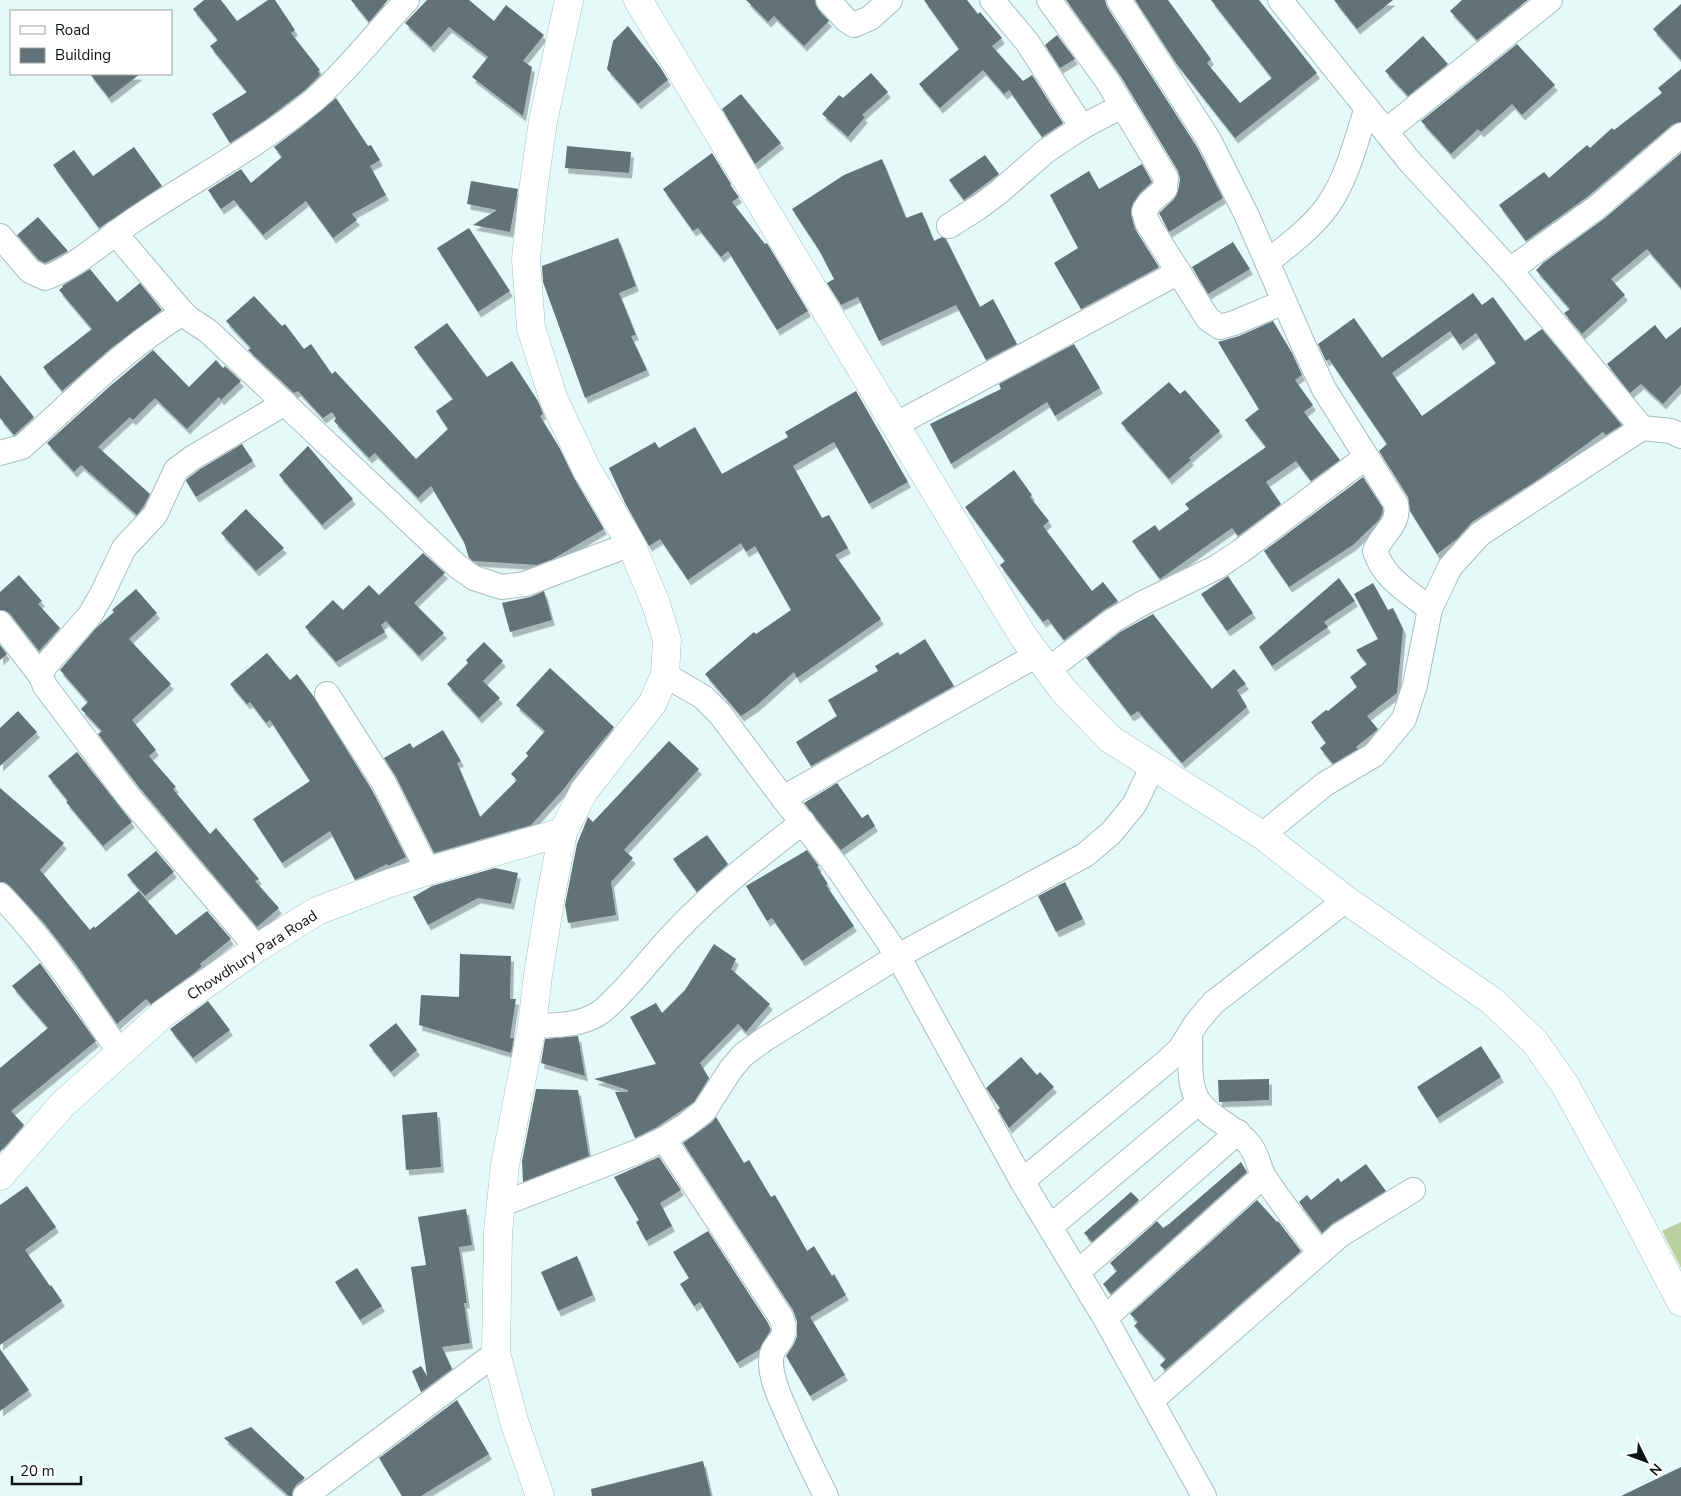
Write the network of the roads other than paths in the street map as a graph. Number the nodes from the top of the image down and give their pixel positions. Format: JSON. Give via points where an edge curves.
{"nodes":[{"id":1,"x":407,"y":0,"type":"edge"},
{"id":2,"x":569,"y":0,"type":"edge"},
{"id":3,"x":638,"y":0,"type":"edge"},
{"id":4,"x":828,"y":0,"type":"edge"},
{"id":5,"x":890,"y":0,"type":"edge"},
{"id":6,"x":992,"y":0,"type":"edge"},
{"id":7,"x":1049,"y":0,"type":"edge"},
{"id":8,"x":1119,"y":0,"type":"edge"},
{"id":9,"x":1280,"y":0,"type":"edge"},
{"id":10,"x":1550,"y":0,"type":"edge"},
{"id":11,"x":1122,"y":106,"type":"junction"},
{"id":12,"x":1367,"y":108,"type":"junction"},
{"id":13,"x":1082,"y":127,"type":"junction"},
{"id":14,"x":1386,"y":131,"type":"junction"},
{"id":15,"x":1681,"y":135,"type":"edge"},
{"id":16,"x":948,"y":226,"type":"dead end"},
{"id":17,"x":115,"y":233,"type":"junction"},
{"id":18,"x":0,"y":236,"type":"edge"},
{"id":19,"x":1267,"y":262,"type":"junction"},
{"id":20,"x":1510,"y":270,"type":"junction"},
{"id":21,"x":1178,"y":272,"type":"junction"},
{"id":22,"x":1284,"y":302,"type":"junction"},
{"id":23,"x":183,"y":313,"type":"junction"},
{"id":24,"x":284,"y":403,"type":"junction"},
{"id":25,"x":895,"y":425,"type":"junction"},
{"id":26,"x":1642,"y":428,"type":"junction"},
{"id":27,"x":1681,"y":436,"type":"edge"},
{"id":28,"x":0,"y":453,"type":"edge"},
{"id":29,"x":1366,"y":457,"type":"junction"},
{"id":30,"x":631,"y":544,"type":"junction"},
{"id":31,"x":1430,"y":609,"type":"junction"},
{"id":32,"x":0,"y":623,"type":"edge"},
{"id":33,"x":1043,"y":662,"type":"junction"},
{"id":34,"x":665,"y":675,"type":"junction"},
{"id":35,"x":41,"y":676,"type":"junction"},
{"id":36,"x":327,"y":694,"type":"dead end"},
{"id":37,"x":1153,"y":766,"type":"junction"},
{"id":38,"x":783,"y":798,"type":"junction"},
{"id":39,"x":802,"y":822,"type":"junction"},
{"id":40,"x":563,"y":832,"type":"junction"},
{"id":41,"x":1262,"y":835,"type":"junction"},
{"id":42,"x":428,"y":871,"type":"junction"},
{"id":43,"x":0,"y":895,"type":"edge"},
{"id":44,"x":1346,"y":900,"type":"junction"},
{"id":45,"x":257,"y":948,"type":"junction"},
{"id":46,"x":898,"y":956,"type":"junction"},
{"id":47,"x":532,"y":1026,"type":"junction"},
{"id":48,"x":1190,"y":1034,"type":"junction"},
{"id":49,"x":120,"y":1053,"type":"junction"},
{"id":50,"x":1199,"y":1102,"type":"junction"},
{"id":51,"x":1238,"y":1132,"type":"junction"},
{"id":52,"x":664,"y":1138,"type":"junction"},
{"id":53,"x":0,"y":1176,"type":"edge"},
{"id":54,"x":1263,"y":1176,"type":"junction"},
{"id":55,"x":1022,"y":1181,"type":"junction"},
{"id":56,"x":1413,"y":1190,"type":"dead end"},
{"id":57,"x":500,"y":1205,"type":"junction"},
{"id":58,"x":1050,"y":1227,"type":"junction"},
{"id":59,"x":1320,"y":1253,"type":"junction"},
{"id":60,"x":1078,"y":1272,"type":"junction"},
{"id":61,"x":1681,"y":1302,"type":"edge"},
{"id":62,"x":1105,"y":1318,"type":"junction"},
{"id":63,"x":496,"y":1353,"type":"junction"},
{"id":64,"x":1151,"y":1401,"type":"junction"},
{"id":65,"x":304,"y":1496,"type":"edge"},
{"id":66,"x":540,"y":1496,"type":"edge"},
{"id":67,"x":826,"y":1496,"type":"edge"},
{"id":68,"x":1204,"y":1496,"type":"edge"}],
"edges":[{"from":1,"to":17,"type":"street","via":[[314,99],[247,148]]},
{"from":2,"to":30,"type":"main road","via":[[543,122],[533,191],[526,259],[531,328],[554,400],[586,468]]},
{"from":3,"to":25,"type":"main road"},
{"from":4,"to":5,"type":"street","via":[[854,25],[870,18]]},
{"from":6,"to":13,"type":"street","via":[[1027,42]]},
{"from":7,"to":11,"type":"street"},
{"from":8,"to":19,"type":"street","via":[[1209,140],[1231,180]]},
{"from":9,"to":12,"type":"street"},
{"from":10,"to":14,"type":"street"},
{"from":11,"to":13,"type":"street"},
{"from":11,"to":21,"type":"street","via":[[1166,178],[1165,189],[1144,212]]},
{"from":12,"to":14,"type":"street"},
{"from":12,"to":19,"type":"street","via":[[1342,181],[1329,204],[1315,221]]},
{"from":13,"to":16,"type":"street","via":[[1046,151],[978,207]]},
{"from":14,"to":20,"type":"street"},
{"from":15,"to":20,"type":"street","via":[[1596,208]]},
{"from":17,"to":18,"type":"street","via":[[61,273],[45,278],[30,271]]},
{"from":17,"to":23,"type":"street"},
{"from":19,"to":22,"type":"street"},
{"from":20,"to":26,"type":"street"},
{"from":21,"to":22,"type":"street","via":[[1208,319],[1220,327]]},
{"from":21,"to":25,"type":"street"},
{"from":22,"to":29,"type":"street","via":[[1324,389]]},
{"from":23,"to":24,"type":"street","via":[[208,331]]},
{"from":23,"to":28,"type":"street","via":[[130,350],[22,447]]},
{"from":24,"to":30,"type":"street","via":[[457,566],[474,578],[502,587],[525,584]]},
{"from":24,"to":35,"type":"street","via":[[176,470],[155,515],[124,548],[90,616],[44,666]]},
{"from":25,"to":33,"type":"main road","via":[[1023,636]]},
{"from":26,"to":27,"type":"street"},
{"from":26,"to":31,"type":"street","via":[[1480,534],[1450,566]]},
{"from":29,"to":31,"type":"street","via":[[1396,504],[1398,515],[1375,551],[1379,564],[1387,575]]},
{"from":29,"to":33,"type":"street","via":[[1241,551],[1209,571],[1141,604]]},
{"from":30,"to":34,"type":"main road","via":[[667,640]]},
{"from":31,"to":41,"type":"street","via":[[1416,685],[1404,719],[1374,756],[1325,784]]},
{"from":32,"to":35,"type":"street"},
{"from":33,"to":37,"type":"main road","via":[[1063,690],[1110,739]]},
{"from":33,"to":38,"type":"street"},
{"from":34,"to":38,"type":"street","via":[[703,697],[720,714]]},
{"from":34,"to":40,"type":"main road","via":[[652,704],[584,792]]},
{"from":35,"to":45,"type":"street","via":[[45,686],[128,796]]},
{"from":36,"to":42,"type":"street","via":[[384,783]]},
{"from":37,"to":41,"type":"main road"},
{"from":37,"to":46,"type":"street","via":[[1134,805],[1111,833],[1085,855]]},
{"from":38,"to":39,"type":"street"},
{"from":39,"to":46,"type":"street"},
{"from":39,"to":47,"type":"street","via":[[734,876],[675,932],[600,1012],[583,1022]]},
{"from":40,"to":42,"type":"main road","name":"Chowdhury Para Road"},
{"from":40,"to":47,"type":"main road"},
{"from":41,"to":44,"type":"main road"},
{"from":42,"to":45,"type":"main road","name":"Chowdhury Para Road","via":[[316,911]]},
{"from":43,"to":49,"type":"street","via":[[70,979]]},
{"from":44,"to":48,"type":"street","via":[[1213,1003]]},
{"from":44,"to":61,"type":"main road","via":[[1492,1001],[1535,1042],[1565,1085]]},
{"from":45,"to":49,"type":"main road","name":"Chowdhury Para Road","via":[[164,1013]]},
{"from":46,"to":52,"type":"street","via":[[743,1055],[704,1111]]},
{"from":46,"to":55,"type":"street"},
{"from":47,"to":57,"type":"main road"},
{"from":48,"to":50,"type":"street","via":[[1193,1087]]},
{"from":48,"to":55,"type":"street","via":[[1165,1063]]},
{"from":49,"to":53,"type":"main road","name":"Chowdhury Para Road","via":[[63,1104]]},
{"from":50,"to":51,"type":"street"},
{"from":50,"to":58,"type":"street"},
{"from":51,"to":54,"type":"street","via":[[1258,1158]]},
{"from":51,"to":60,"type":"street"},
{"from":52,"to":57,"type":"street","via":[[637,1152]]},
{"from":52,"to":67,"type":"street","via":[[781,1317],[785,1333],[772,1352],[772,1372],[804,1454]]},
{"from":54,"to":59,"type":"street"},
{"from":54,"to":62,"type":"street"},
{"from":55,"to":58,"type":"street"},
{"from":56,"to":59,"type":"street","via":[[1356,1224]]},
{"from":57,"to":63,"type":"main road"},
{"from":58,"to":60,"type":"street"},
{"from":59,"to":64,"type":"street"},
{"from":60,"to":62,"type":"street"},
{"from":62,"to":64,"type":"street"},
{"from":63,"to":65,"type":"street"},
{"from":63,"to":66,"type":"main road","via":[[514,1421]]},
{"from":64,"to":68,"type":"street"}]}
